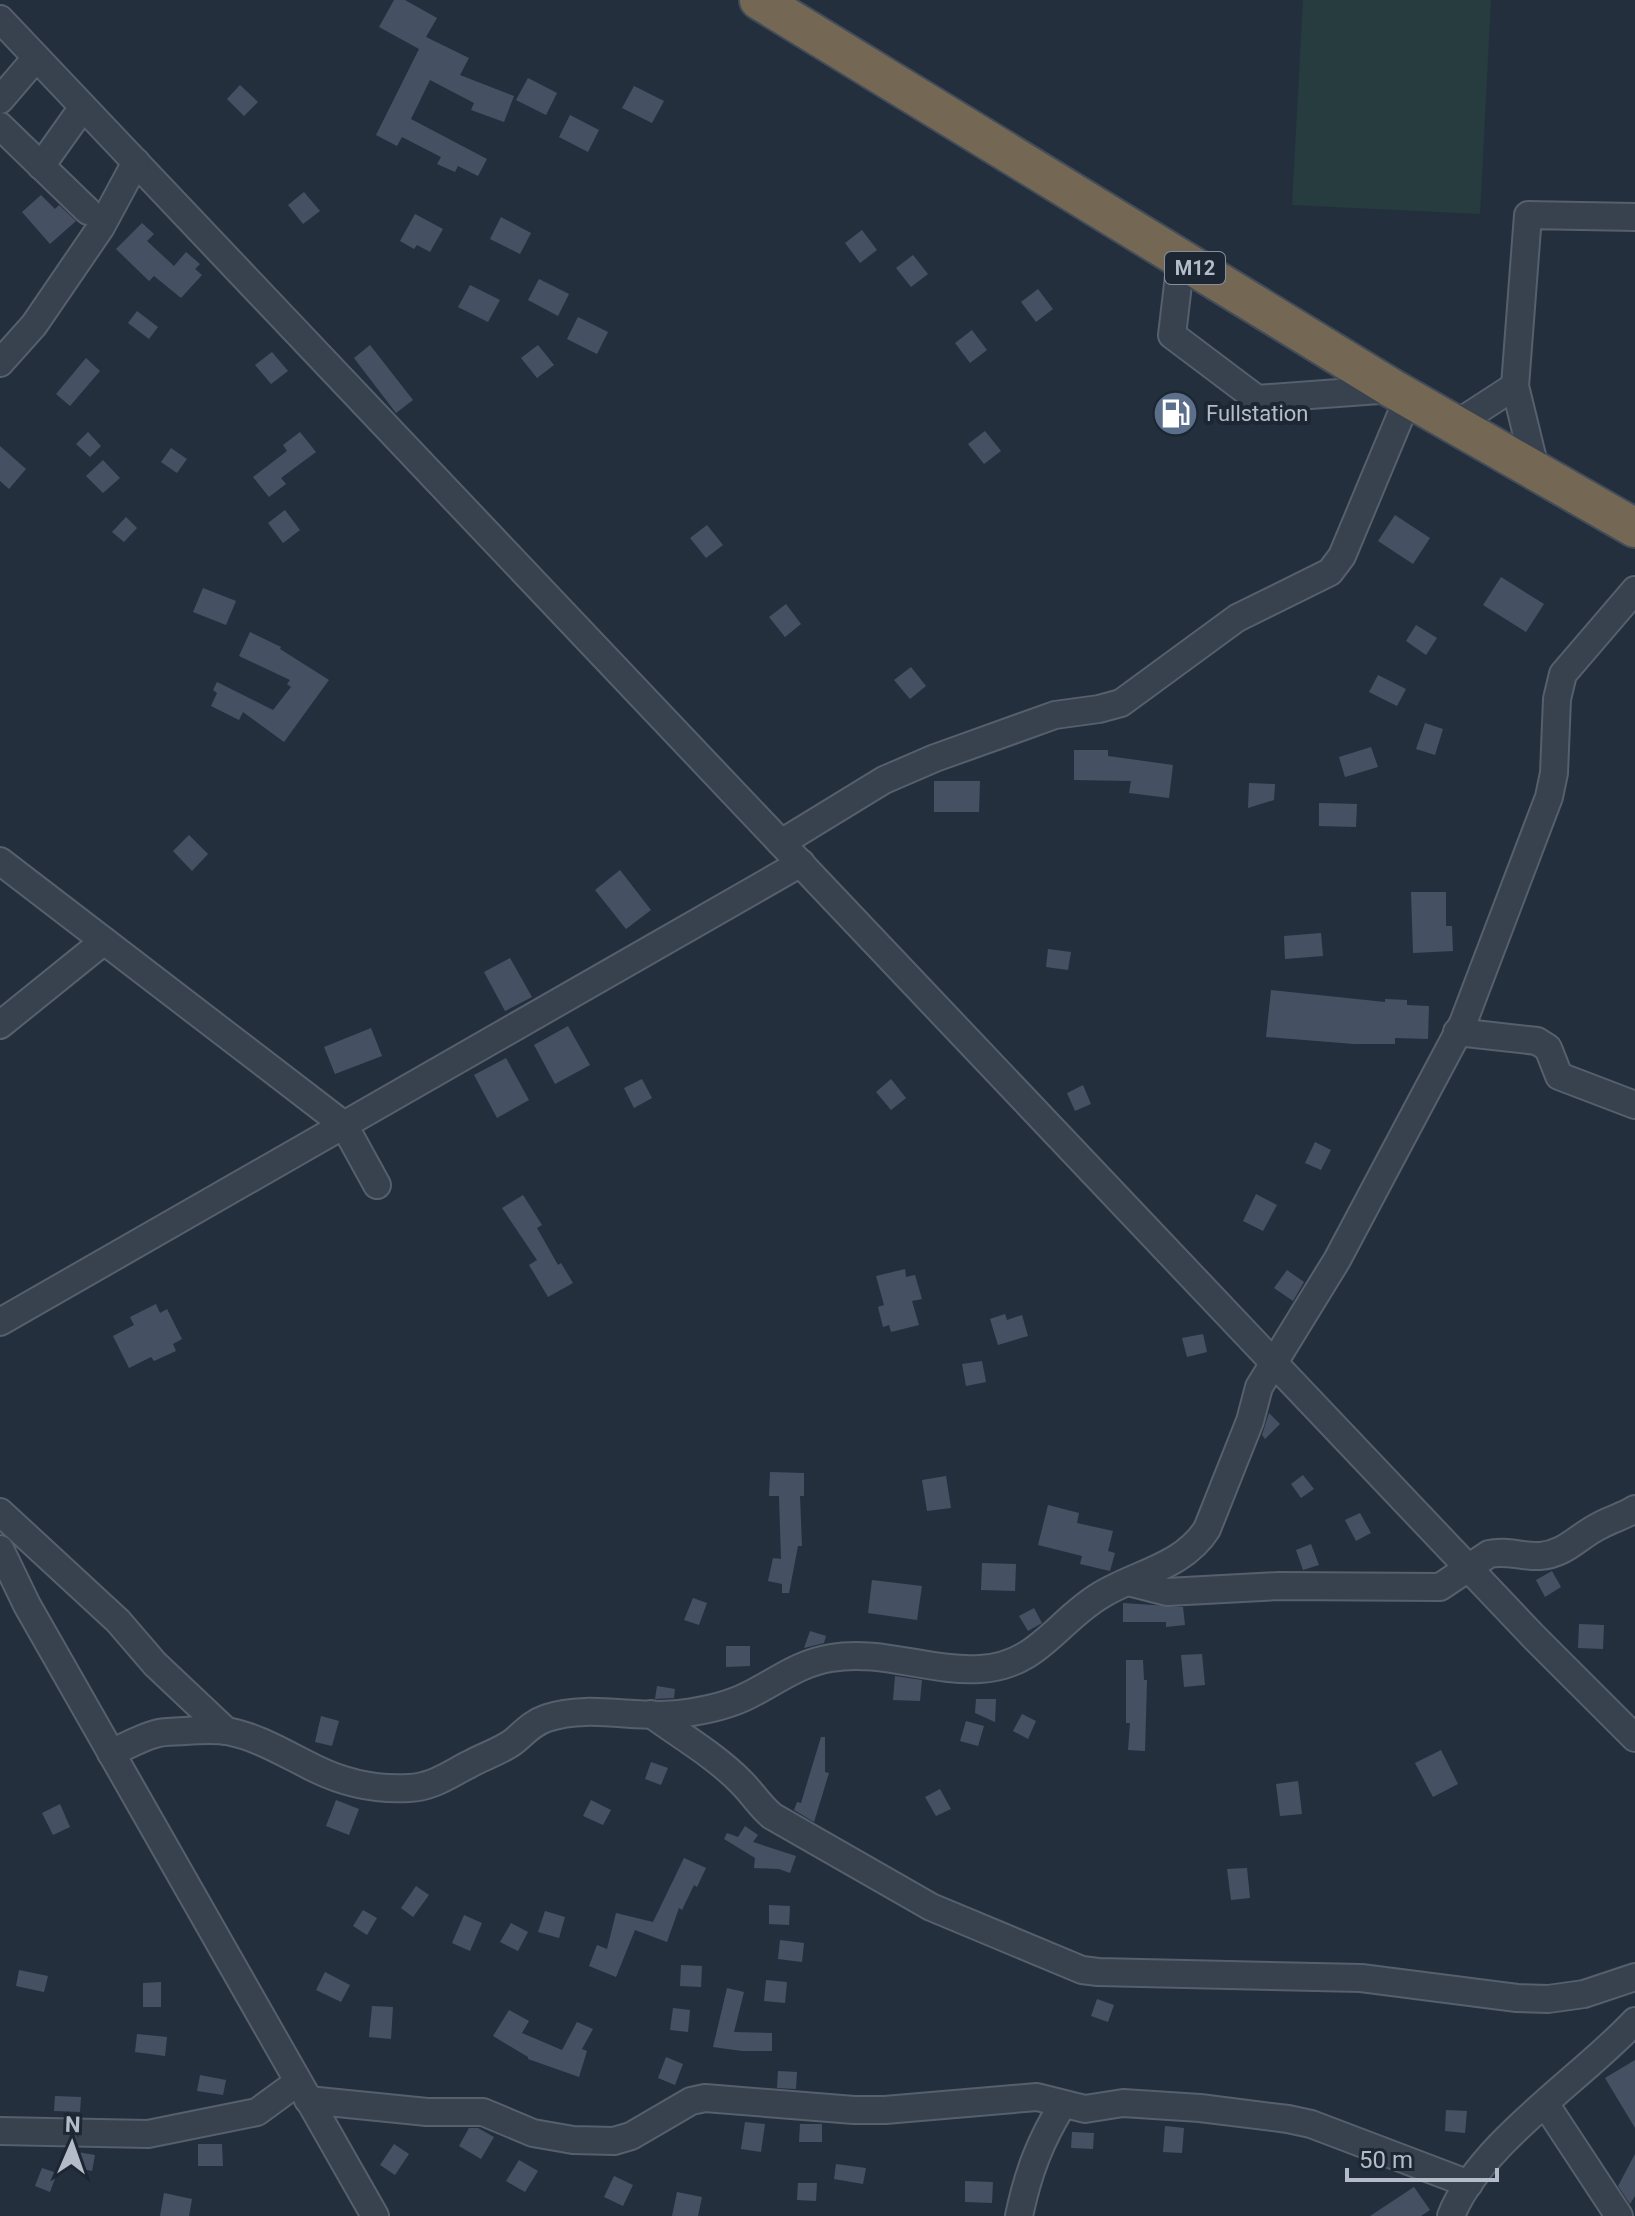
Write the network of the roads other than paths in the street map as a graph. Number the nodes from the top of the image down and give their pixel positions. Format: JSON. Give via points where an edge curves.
{"nodes":[{"id":1,"x":759,"y":0,"type":"edge"},
{"id":2,"x":0,"y":19,"type":"edge"},
{"id":3,"x":36,"y":58,"type":"junction"},
{"id":4,"x":0,"y":100,"type":"edge"},
{"id":5,"x":83,"y":107,"type":"junction"},
{"id":6,"x":0,"y":126,"type":"edge"},
{"id":7,"x":136,"y":162,"type":"junction"},
{"id":8,"x":41,"y":166,"type":"junction"},
{"id":9,"x":88,"y":211,"type":"dead end"},
{"id":10,"x":1635,"y":217,"type":"edge"},
{"id":11,"x":1181,"y":259,"type":"junction"},
{"id":12,"x":2,"y":357,"type":"edge"},
{"id":13,"x":1515,"y":386,"type":"junction"},
{"id":14,"x":1400,"y":393,"type":"junction"},
{"id":15,"x":1455,"y":425,"type":"junction"},
{"id":16,"x":1536,"y":472,"type":"junction"},
{"id":17,"x":1635,"y":528,"type":"edge"},
{"id":18,"x":1635,"y":590,"type":"edge"},
{"id":19,"x":781,"y":843,"type":"junction"},
{"id":20,"x":0,"y":861,"type":"edge"},
{"id":21,"x":801,"y":863,"type":"junction"},
{"id":22,"x":104,"y":941,"type":"junction"},
{"id":23,"x":0,"y":1025,"type":"edge"},
{"id":24,"x":1457,"y":1032,"type":"junction"},
{"id":25,"x":1635,"y":1105,"type":"edge"},
{"id":26,"x":344,"y":1125,"type":"junction"},
{"id":27,"x":377,"y":1185,"type":"dead end"},
{"id":28,"x":0,"y":1322,"type":"edge"},
{"id":29,"x":1273,"y":1362,"type":"junction"},
{"id":30,"x":1635,"y":1509,"type":"edge"},
{"id":31,"x":0,"y":1512,"type":"edge"},
{"id":32,"x":0,"y":1549,"type":"edge"},
{"id":33,"x":1469,"y":1567,"type":"junction"},
{"id":34,"x":1128,"y":1582,"type":"junction"},
{"id":35,"x":651,"y":1714,"type":"junction"},
{"id":36,"x":226,"y":1731,"type":"junction"},
{"id":37,"x":1635,"y":1738,"type":"edge"},
{"id":38,"x":111,"y":1753,"type":"junction"},
{"id":39,"x":1635,"y":1977,"type":"edge"},
{"id":40,"x":1635,"y":2021,"type":"edge"},
{"id":41,"x":303,"y":2091,"type":"junction"},
{"id":42,"x":1063,"y":2104,"type":"junction"},
{"id":43,"x":1546,"y":2105,"type":"junction"},
{"id":44,"x":0,"y":2131,"type":"edge"},
{"id":45,"x":1469,"y":2184,"type":"junction"},
{"id":46,"x":375,"y":2216,"type":"edge"},
{"id":47,"x":1019,"y":2216,"type":"edge"},
{"id":48,"x":1451,"y":2216,"type":"edge"},
{"id":49,"x":1619,"y":2216,"type":"edge"}],
"edges":[{"from":1,"to":11,"type":"highway","number":"M12"},
{"from":2,"to":3,"type":"street"},
{"from":3,"to":4,"type":"street"},
{"from":3,"to":5,"type":"street"},
{"from":5,"to":7,"type":"street"},
{"from":5,"to":8,"type":"street"},
{"from":6,"to":8,"type":"street"},
{"from":7,"to":12,"type":"street","via":[[101,227],[34,325]]},
{"from":7,"to":19,"type":"street"},
{"from":8,"to":9,"type":"street"},
{"from":10,"to":13,"type":"street","via":[[1528,215]]},
{"from":11,"to":14,"type":"highway","number":"M12"},
{"from":11,"to":14,"type":"street","via":[[1172,335],[1257,399]]},
{"from":13,"to":15,"type":"street"},
{"from":13,"to":16,"type":"street"},
{"from":14,"to":15,"type":"highway","number":"M12"},
{"from":14,"to":19,"type":"street","via":[[1342,556],[1330,572],[1237,618],[1121,703],[1055,715],[935,758],[884,780]]},
{"from":15,"to":16,"type":"highway","number":"M12"},
{"from":16,"to":17,"type":"highway","number":"M12"},
{"from":18,"to":24,"type":"street","via":[[1563,674],[1549,797]]},
{"from":19,"to":21,"type":"street"},
{"from":20,"to":22,"type":"street"},
{"from":21,"to":26,"type":"street"},
{"from":21,"to":29,"type":"street"},
{"from":22,"to":23,"type":"street"},
{"from":22,"to":26,"type":"street"},
{"from":24,"to":25,"type":"street","via":[[1537,1041],[1548,1048],[1559,1076]]},
{"from":24,"to":29,"type":"street","via":[[1337,1260]]},
{"from":26,"to":27,"type":"street"},
{"from":26,"to":28,"type":"street"},
{"from":29,"to":33,"type":"street"},
{"from":29,"to":34,"type":"street","via":[[1207,1529],[1182,1557]]},
{"from":30,"to":33,"type":"street","via":[[1556,1554],[1497,1552]]},
{"from":31,"to":36,"type":"street"},
{"from":32,"to":38,"type":"street"},
{"from":33,"to":34,"type":"street","via":[[1440,1587],[1167,1592]]},
{"from":33,"to":37,"type":"street"},
{"from":34,"to":35,"type":"street","via":[[1100,1595],[1031,1654],[1006,1665],[954,1669],[865,1656],[833,1657],[804,1664],[748,1696],[710,1709]]},
{"from":35,"to":36,"type":"street","via":[[548,1718],[447,1779],[412,1788],[370,1787],[335,1777],[278,1748]]},
{"from":35,"to":39,"type":"street","via":[[743,1784],[772,1816],[931,1907],[1082,1970],[1361,1978],[1548,1999]]},
{"from":36,"to":38,"type":"street","via":[[157,1733]]},
{"from":38,"to":41,"type":"street"},
{"from":40,"to":43,"type":"street"},
{"from":41,"to":42,"type":"street","via":[[427,2112],[483,2112],[533,2133],[614,2141],[705,2098],[854,2110],[1037,2097]]},
{"from":41,"to":44,"type":"street","via":[[257,2112],[148,2134]]},
{"from":41,"to":46,"type":"street"},
{"from":42,"to":45,"type":"street","via":[[1085,2109],[1123,2103],[1231,2110],[1288,2119]]},
{"from":42,"to":47,"type":"street","via":[[1042,2138]]},
{"from":43,"to":45,"type":"street"},
{"from":43,"to":49,"type":"street"},
{"from":45,"to":48,"type":"street"}]}
